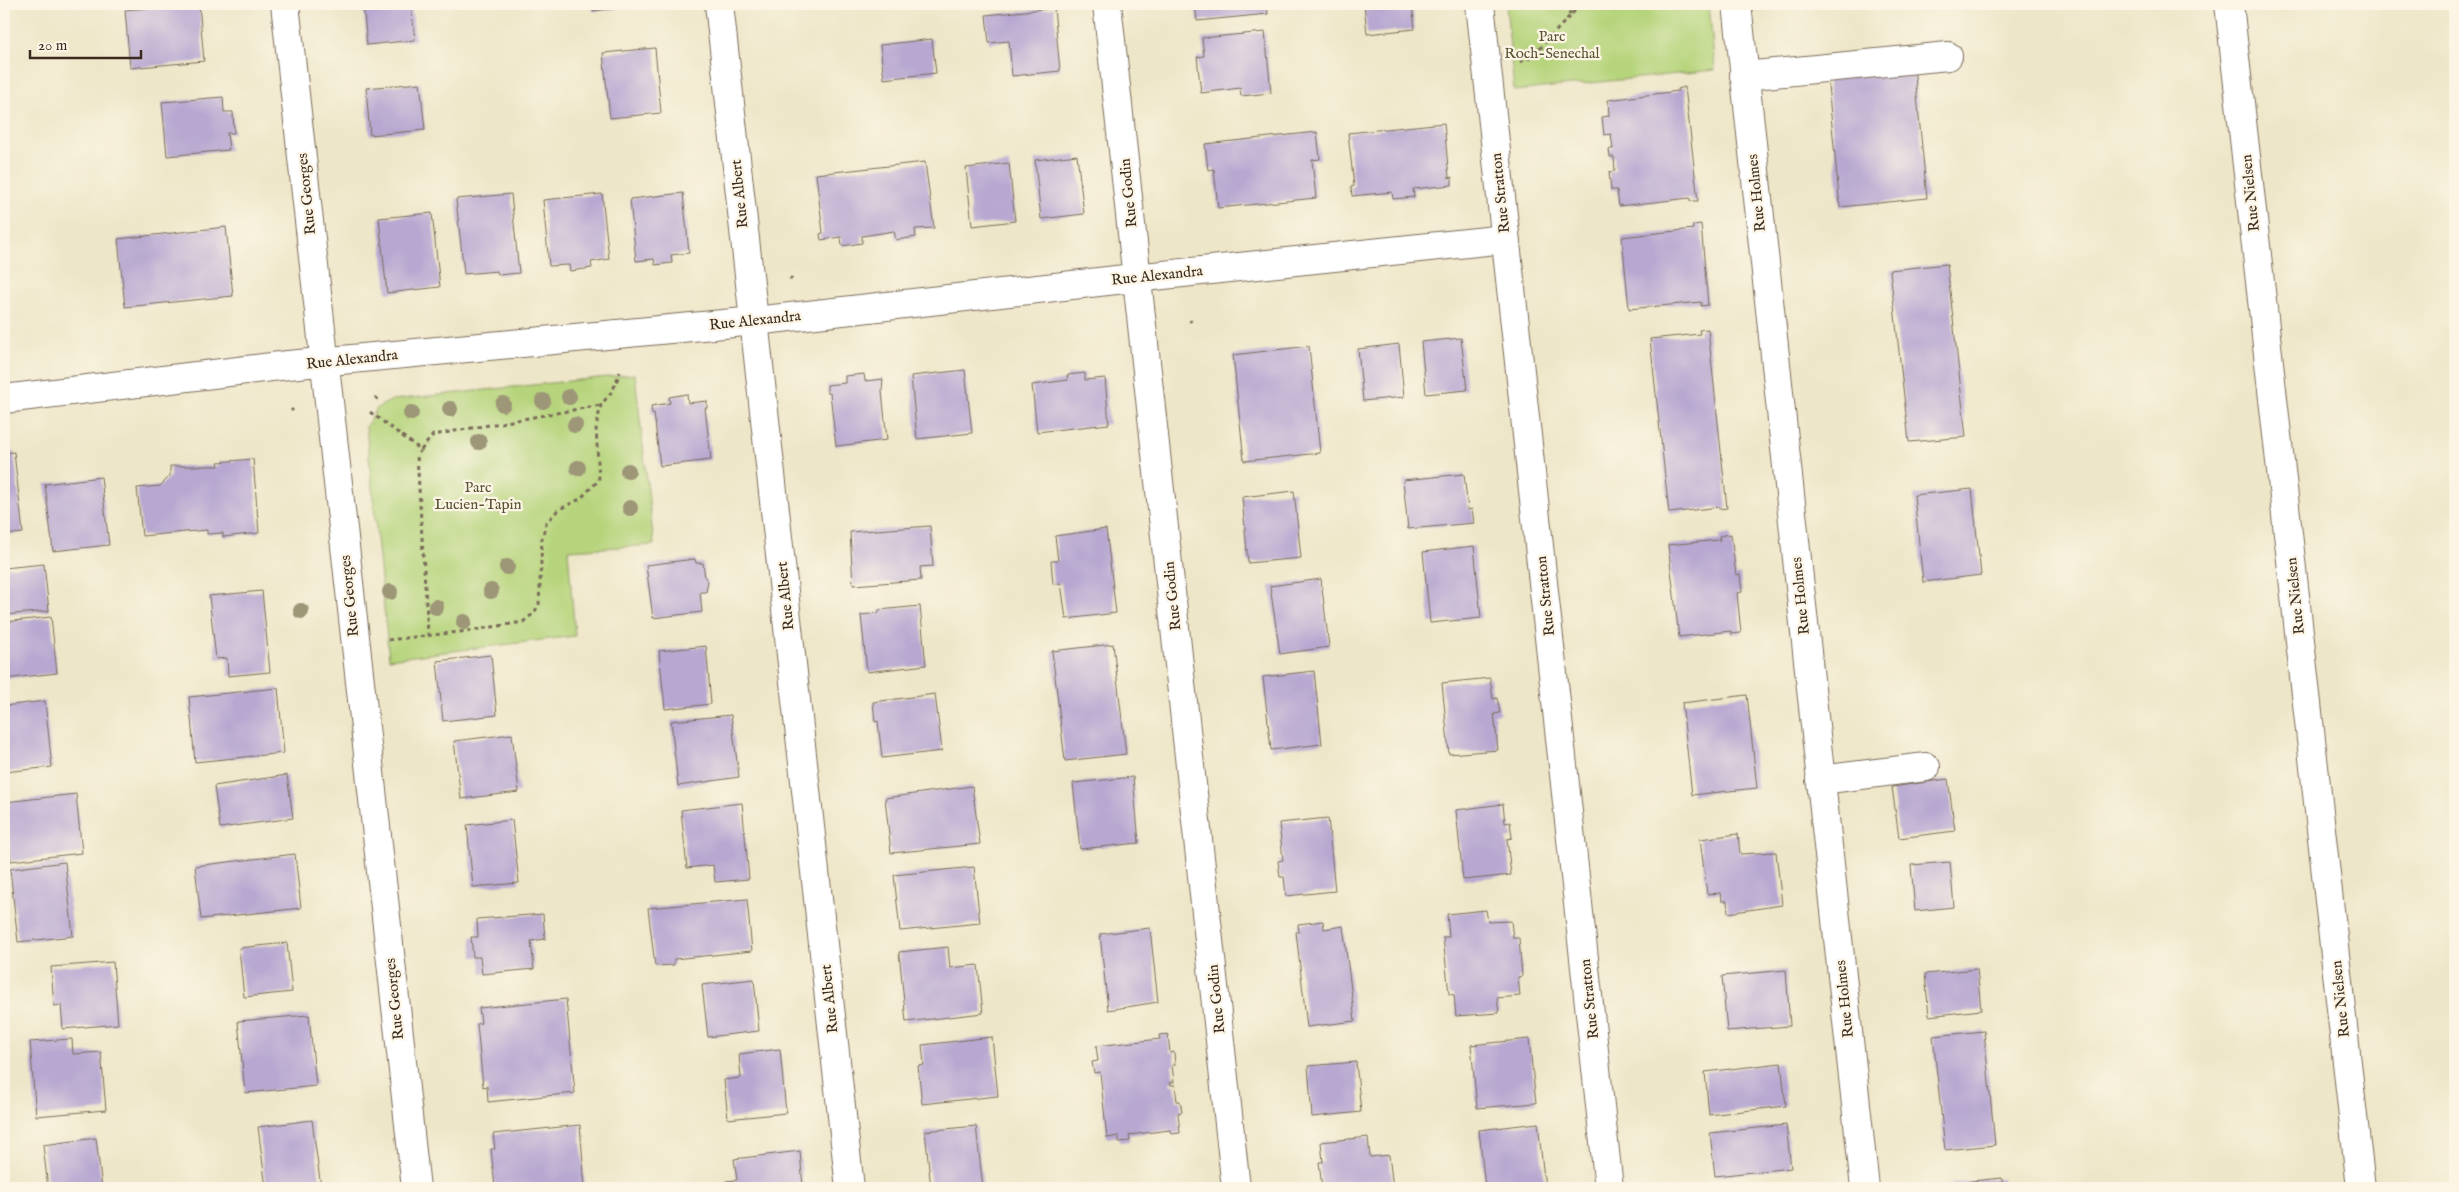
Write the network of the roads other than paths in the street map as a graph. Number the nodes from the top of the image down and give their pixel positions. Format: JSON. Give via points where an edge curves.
{"nodes":[{"id":1,"x":286,"y":4,"type":"edge"},
{"id":2,"x":719,"y":4,"type":"edge"},
{"id":3,"x":1107,"y":4,"type":"edge"},
{"id":4,"x":1480,"y":4,"type":"edge"},
{"id":5,"x":1737,"y":4,"type":"edge"},
{"id":6,"x":2229,"y":4,"type":"edge"},
{"id":7,"x":1948,"y":56,"type":"dead end"},
{"id":8,"x":1744,"y":76,"type":"junction"},
{"id":9,"x":1505,"y":239,"type":"junction"},
{"id":10,"x":1137,"y":277,"type":"junction"},
{"id":11,"x":755,"y":321,"type":"junction"},
{"id":12,"x":323,"y":362,"type":"junction"},
{"id":13,"x":4,"y":399,"type":"edge"},
{"id":14,"x":1926,"y":767,"type":"dead end"},
{"id":15,"x":1820,"y":780,"type":"junction"},
{"id":16,"x":416,"y":1188,"type":"edge"},
{"id":17,"x":850,"y":1188,"type":"edge"},
{"id":18,"x":1236,"y":1188,"type":"edge"},
{"id":19,"x":1609,"y":1188,"type":"edge"},
{"id":20,"x":1865,"y":1188,"type":"edge"},
{"id":21,"x":2361,"y":1188,"type":"edge"}],
"edges":[{"from":1,"to":12,"type":"street","name":"Rue Georges"},
{"from":2,"to":11,"type":"street","name":"Rue Albert"},
{"from":3,"to":10,"type":"street","name":"Rue Godin"},
{"from":4,"to":9,"type":"street","name":"Rue Stratton"},
{"from":5,"to":8,"type":"street","name":"Rue Holmes"},
{"from":6,"to":21,"type":"street","name":"Rue Nielsen"},
{"from":7,"to":8,"type":"street"},
{"from":8,"to":15,"type":"street","name":"Rue Holmes"},
{"from":9,"to":10,"type":"street","name":"Rue Alexandra"},
{"from":9,"to":19,"type":"street","name":"Rue Stratton"},
{"from":10,"to":11,"type":"street","name":"Rue Alexandra"},
{"from":10,"to":18,"type":"street","name":"Rue Godin"},
{"from":11,"to":12,"type":"street","name":"Rue Alexandra"},
{"from":11,"to":17,"type":"street","name":"Rue Albert"},
{"from":12,"to":13,"type":"street","name":"Rue Alexandra"},
{"from":12,"to":16,"type":"street","name":"Rue Georges"},
{"from":14,"to":15,"type":"street"},
{"from":15,"to":20,"type":"street","name":"Rue Holmes"}]}
